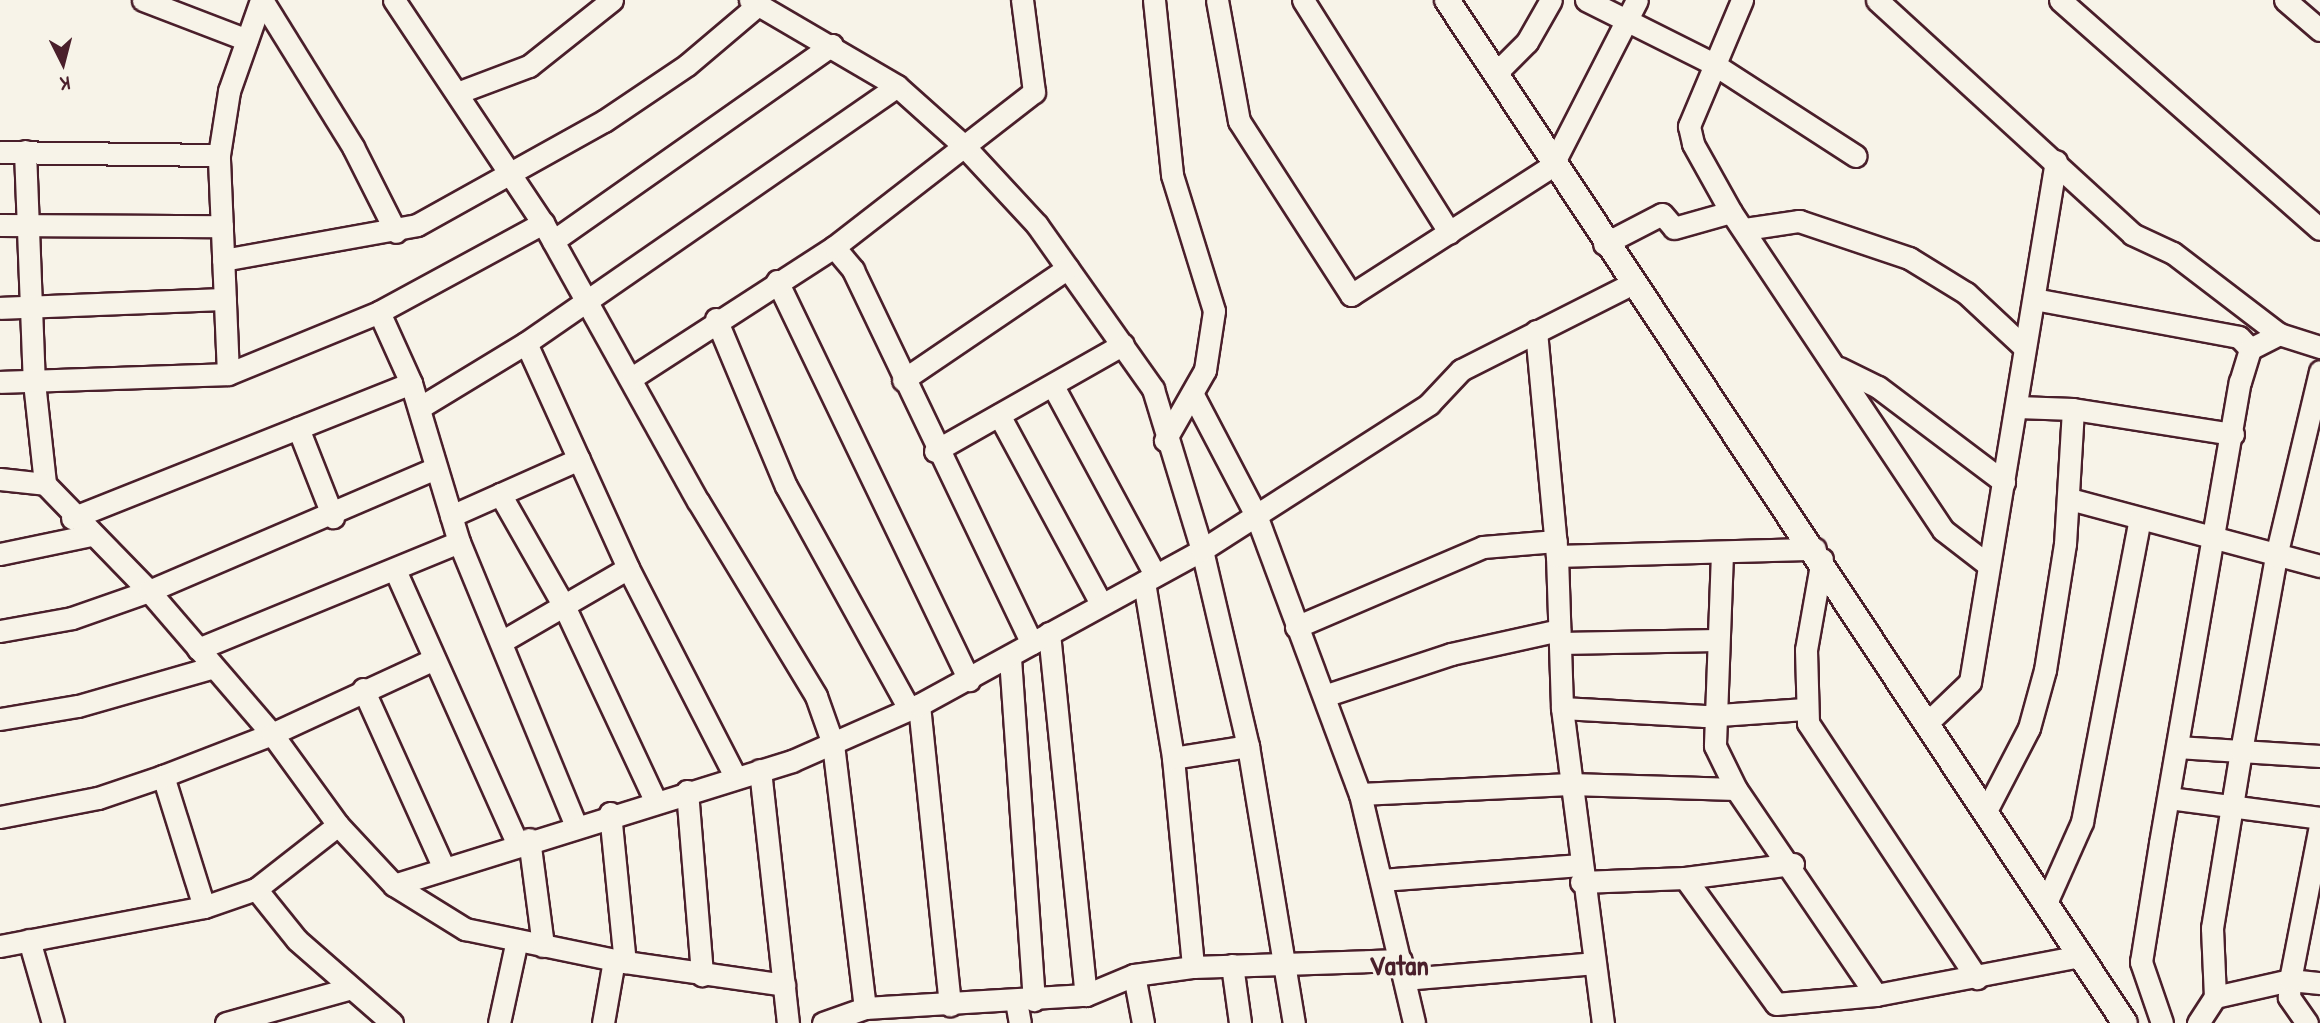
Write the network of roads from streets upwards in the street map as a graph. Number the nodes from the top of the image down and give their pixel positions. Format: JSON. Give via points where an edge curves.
{"nodes":[{"id":1,"x":143,"y":0,"type":"edge"},
{"id":2,"x":261,"y":0,"type":"edge"},
{"id":3,"x":394,"y":0,"type":"edge"},
{"id":4,"x":612,"y":0,"type":"edge"},
{"id":5,"x":1021,"y":0,"type":"edge"},
{"id":6,"x":1154,"y":0,"type":"edge"},
{"id":7,"x":1217,"y":0,"type":"edge"},
{"id":8,"x":1303,"y":0,"type":"edge"},
{"id":9,"x":1447,"y":0,"type":"edge"},
{"id":10,"x":1551,"y":0,"type":"edge"},
{"id":11,"x":1586,"y":0,"type":"edge"},
{"id":12,"x":1637,"y":0,"type":"edge"},
{"id":13,"x":1742,"y":0,"type":"edge"},
{"id":14,"x":1877,"y":0,"type":"edge"},
{"id":15,"x":2060,"y":0,"type":"edge"},
{"id":16,"x":2285,"y":0,"type":"edge"},
{"id":17,"x":755,"y":2,"type":"edge"},
{"id":18,"x":1627,"y":21,"type":"junction"},
{"id":19,"x":2320,"y":30,"type":"edge"},
{"id":20,"x":247,"y":40,"type":"junction"},
{"id":21,"x":832,"y":46,"type":"junction"},
{"id":22,"x":1712,"y":63,"type":"junction"},
{"id":23,"x":1495,"y":74,"type":"junction"},
{"id":24,"x":897,"y":86,"type":"junction"},
{"id":25,"x":457,"y":93,"type":"junction"},
{"id":26,"x":963,"y":145,"type":"junction"},
{"id":27,"x":26,"y":151,"type":"junction"},
{"id":28,"x":0,"y":152,"type":"edge"},
{"id":29,"x":219,"y":155,"type":"junction"},
{"id":30,"x":1856,"y":156,"type":"dead end"},
{"id":31,"x":2056,"y":161,"type":"junction"},
{"id":32,"x":1552,"y":166,"type":"junction"},
{"id":33,"x":508,"y":178,"type":"junction"},
{"id":34,"x":1731,"y":212,"type":"junction"},
{"id":35,"x":26,"y":223,"type":"junction"},
{"id":36,"x":0,"y":225,"type":"edge"},
{"id":37,"x":222,"y":226,"type":"junction"},
{"id":38,"x":1745,"y":229,"type":"junction"},
{"id":39,"x":2320,"y":229,"type":"edge"},
{"id":40,"x":397,"y":232,"type":"junction"},
{"id":41,"x":548,"y":232,"type":"junction"},
{"id":42,"x":1450,"y":233,"type":"junction"},
{"id":43,"x":1604,"y":244,"type":"junction"},
{"id":44,"x":834,"y":247,"type":"junction"},
{"id":45,"x":223,"y":260,"type":"junction"},
{"id":46,"x":1068,"y":268,"type":"junction"},
{"id":47,"x":777,"y":281,"type":"junction"},
{"id":48,"x":1631,"y":284,"type":"junction"},
{"id":49,"x":225,"y":299,"type":"junction"},
{"id":50,"x":2034,"y":299,"type":"junction"},
{"id":51,"x":589,"y":300,"type":"junction"},
{"id":52,"x":30,"y":307,"type":"junction"},
{"id":53,"x":0,"y":308,"type":"edge"},
{"id":54,"x":379,"y":312,"type":"junction"},
{"id":55,"x":716,"y":319,"type":"junction"},
{"id":56,"x":1536,"y":331,"type":"junction"},
{"id":57,"x":2278,"y":334,"type":"junction"},
{"id":58,"x":526,"y":343,"type":"junction"},
{"id":59,"x":1123,"y":344,"type":"junction"},
{"id":60,"x":2024,"y":347,"type":"junction"},
{"id":61,"x":2320,"y":347,"type":"edge"},
{"id":62,"x":2250,"y":349,"type":"junction"},
{"id":63,"x":1837,"y":367,"type":"junction"},
{"id":64,"x":2320,"y":371,"type":"edge"},
{"id":65,"x":228,"y":374,"type":"junction"},
{"id":66,"x":633,"y":377,"type":"junction"},
{"id":67,"x":903,"y":380,"type":"junction"},
{"id":68,"x":34,"y":382,"type":"junction"},
{"id":69,"x":0,"y":383,"type":"edge"},
{"id":70,"x":411,"y":383,"type":"junction"},
{"id":71,"x":1053,"y":386,"type":"junction"},
{"id":72,"x":1194,"y":397,"type":"junction"},
{"id":73,"x":2017,"y":407,"type":"junction"},
{"id":74,"x":418,"y":408,"type":"junction"},
{"id":75,"x":2073,"y":409,"type":"junction"},
{"id":76,"x":999,"y":415,"type":"junction"},
{"id":77,"x":298,"y":428,"type":"junction"},
{"id":78,"x":2233,"y":434,"type":"junction"},
{"id":79,"x":1165,"y":440,"type":"junction"},
{"id":80,"x":935,"y":451,"type":"junction"},
{"id":81,"x":579,"y":459,"type":"junction"},
{"id":82,"x":436,"y":468,"type":"junction"},
{"id":83,"x":0,"y":479,"type":"edge"},
{"id":84,"x":2004,"y":482,"type":"junction"},
{"id":85,"x":45,"y":484,"type":"junction"},
{"id":86,"x":500,"y":494,"type":"junction"},
{"id":87,"x":2070,"y":499,"type":"junction"},
{"id":88,"x":1256,"y":515,"type":"junction"},
{"id":89,"x":451,"y":516,"type":"junction"},
{"id":90,"x":333,"y":517,"type":"junction"},
{"id":91,"x":72,"y":518,"type":"junction"},
{"id":92,"x":2140,"y":519,"type":"junction"},
{"id":93,"x":91,"y":535,"type":"junction"},
{"id":94,"x":2218,"y":539,"type":"junction"},
{"id":95,"x":459,"y":542,"type":"junction"},
{"id":96,"x":1556,"y":548,"type":"junction"},
{"id":97,"x":1202,"y":550,"type":"junction"},
{"id":98,"x":1722,"y":553,"type":"junction"},
{"id":99,"x":0,"y":554,"type":"edge"},
{"id":100,"x":1818,"y":554,"type":"junction"},
{"id":101,"x":2276,"y":556,"type":"junction"},
{"id":102,"x":1987,"y":564,"type":"junction"},
{"id":103,"x":2320,"y":566,"type":"edge"},
{"id":104,"x":628,"y":568,"type":"junction"},
{"id":105,"x":395,"y":570,"type":"junction"},
{"id":106,"x":1150,"y":578,"type":"junction"},
{"id":107,"x":149,"y":591,"type":"junction"},
{"id":108,"x":1100,"y":602,"type":"junction"},
{"id":109,"x":565,"y":608,"type":"junction"},
{"id":110,"x":1296,"y":627,"type":"junction"},
{"id":111,"x":0,"y":631,"type":"edge"},
{"id":112,"x":1560,"y":637,"type":"junction"},
{"id":113,"x":1040,"y":638,"type":"junction"},
{"id":114,"x":1717,"y":640,"type":"junction"},
{"id":115,"x":501,"y":642,"type":"junction"},
{"id":116,"x":198,"y":649,"type":"junction"},
{"id":117,"x":1010,"y":658,"type":"junction"},
{"id":118,"x":432,"y":660,"type":"junction"},
{"id":119,"x":214,"y":667,"type":"junction"},
{"id":120,"x":969,"y":680,"type":"junction"},
{"id":121,"x":363,"y":689,"type":"junction"},
{"id":122,"x":1324,"y":696,"type":"junction"},
{"id":123,"x":914,"y":707,"type":"junction"},
{"id":124,"x":1562,"y":708,"type":"junction"},
{"id":125,"x":1805,"y":709,"type":"junction"},
{"id":126,"x":1711,"y":715,"type":"junction"},
{"id":127,"x":0,"y":719,"type":"edge"},
{"id":128,"x":1926,"y":724,"type":"junction"},
{"id":129,"x":272,"y":734,"type":"junction"},
{"id":130,"x":833,"y":744,"type":"junction"},
{"id":131,"x":1248,"y":746,"type":"junction"},
{"id":132,"x":2176,"y":747,"type":"junction"},
{"id":133,"x":2241,"y":751,"type":"junction"},
{"id":134,"x":2320,"y":756,"type":"edge"},
{"id":135,"x":1173,"y":758,"type":"junction"},
{"id":136,"x":760,"y":770,"type":"junction"},
{"id":137,"x":163,"y":776,"type":"junction"},
{"id":138,"x":736,"y":778,"type":"junction"},
{"id":139,"x":1570,"y":784,"type":"junction"},
{"id":140,"x":1736,"y":789,"type":"junction"},
{"id":141,"x":687,"y":791,"type":"junction"},
{"id":142,"x":1360,"y":793,"type":"junction"},
{"id":143,"x":2169,"y":799,"type":"junction"},
{"id":144,"x":655,"y":800,"type":"junction"},
{"id":145,"x":2233,"y":807,"type":"junction"},
{"id":146,"x":1987,"y":809,"type":"junction"},
{"id":147,"x":610,"y":813,"type":"junction"},
{"id":148,"x":0,"y":817,"type":"edge"},
{"id":149,"x":2320,"y":818,"type":"edge"},
{"id":150,"x":575,"y":824,"type":"junction"},
{"id":151,"x":338,"y":825,"type":"junction"},
{"id":152,"x":2320,"y":825,"type":"edge"},
{"id":153,"x":523,"y":841,"type":"junction"},
{"id":154,"x":1793,"y":864,"type":"junction"},
{"id":155,"x":444,"y":868,"type":"junction"},
{"id":156,"x":1580,"y":874,"type":"junction"},
{"id":157,"x":1685,"y":878,"type":"junction"},
{"id":158,"x":1381,"y":880,"type":"junction"},
{"id":159,"x":394,"y":885,"type":"junction"},
{"id":160,"x":256,"y":889,"type":"junction"},
{"id":161,"x":2046,"y":903,"type":"junction"},
{"id":162,"x":204,"y":907,"type":"junction"},
{"id":163,"x":29,"y":940,"type":"junction"},
{"id":164,"x":517,"y":940,"type":"junction"},
{"id":165,"x":0,"y":946,"type":"edge"},
{"id":166,"x":543,"y":946,"type":"junction"},
{"id":167,"x":2080,"y":956,"type":"junction"},
{"id":168,"x":619,"y":961,"type":"junction"},
{"id":169,"x":1594,"y":963,"type":"junction"},
{"id":170,"x":1232,"y":965,"type":"junction"},
{"id":171,"x":1289,"y":965,"type":"junction"},
{"id":172,"x":1193,"y":967,"type":"junction"},
{"id":173,"x":1403,"y":970,"type":"junction"},
{"id":174,"x":702,"y":975,"type":"junction"},
{"id":175,"x":1135,"y":975,"type":"junction"},
{"id":176,"x":1978,"y":978,"type":"junction"},
{"id":177,"x":2290,"y":979,"type":"junction"},
{"id":178,"x":2320,"y":983,"type":"edge"},
{"id":179,"x":784,"y":985,"type":"junction"},
{"id":180,"x":348,"y":989,"type":"junction"},
{"id":181,"x":1086,"y":995,"type":"junction"},
{"id":182,"x":1876,"y":995,"type":"junction"},
{"id":183,"x":2215,"y":996,"type":"junction"},
{"id":184,"x":1025,"y":1001,"type":"junction"},
{"id":185,"x":950,"y":1005,"type":"junction"},
{"id":186,"x":866,"y":1008,"type":"junction"},
{"id":187,"x":53,"y":1023,"type":"edge"},
{"id":188,"x":226,"y":1023,"type":"edge"},
{"id":189,"x":392,"y":1023,"type":"edge"},
{"id":190,"x":499,"y":1023,"type":"edge"},
{"id":191,"x":603,"y":1023,"type":"edge"},
{"id":192,"x":788,"y":1023,"type":"edge"},
{"id":193,"x":823,"y":1023,"type":"edge"},
{"id":194,"x":1020,"y":1023,"type":"edge"},
{"id":195,"x":1143,"y":1023,"type":"edge"},
{"id":196,"x":1240,"y":1023,"type":"edge"},
{"id":197,"x":1294,"y":1023,"type":"edge"},
{"id":198,"x":1414,"y":1023,"type":"edge"},
{"id":199,"x":1604,"y":1023,"type":"edge"},
{"id":200,"x":2125,"y":1023,"type":"edge"},
{"id":201,"x":2162,"y":1023,"type":"edge"},
{"id":202,"x":2197,"y":1023,"type":"edge"},
{"id":203,"x":2307,"y":1023,"type":"edge"}],
"edges":[{"from":1,"to":20,"type":"street"},
{"from":2,"to":20,"type":"street"},
{"from":2,"to":40,"type":"street","via":[[353,146]]},
{"from":3,"to":25,"type":"street"},
{"from":4,"to":25,"type":"street","via":[[529,66]]},
{"from":5,"to":26,"type":"street","via":[[1034,93]]},
{"from":6,"to":72,"type":"street","via":[[1172,175],[1214,311]]},
{"from":7,"to":42,"type":"street","via":[[1239,121],[1351,295]]},
{"from":8,"to":42,"type":"street"},
{"from":9,"to":23,"type":"street"},
{"from":10,"to":23,"type":"street","via":[[1527,42]]},
{"from":11,"to":18,"type":"street"},
{"from":12,"to":18,"type":"street"},
{"from":13,"to":22,"type":"street"},
{"from":14,"to":31,"type":"street"},
{"from":15,"to":39,"type":"street"},
{"from":16,"to":19,"type":"street"},
{"from":17,"to":21,"type":"street"},
{"from":17,"to":33,"type":"street","via":[[687,65]]},
{"from":18,"to":22,"type":"street"},
{"from":18,"to":32,"type":"street"},
{"from":20,"to":29,"type":"street","via":[[229,91]]},
{"from":21,"to":24,"type":"street"},
{"from":21,"to":41,"type":"street"},
{"from":22,"to":30,"type":"street"},
{"from":22,"to":34,"type":"street","via":[[1689,126]]},
{"from":23,"to":32,"type":"street"},
{"from":24,"to":26,"type":"street"},
{"from":24,"to":51,"type":"street"},
{"from":25,"to":33,"type":"street"},
{"from":26,"to":44,"type":"street"},
{"from":26,"to":46,"type":"street"},
{"from":27,"to":28,"type":"street"},
{"from":27,"to":29,"type":"street"},
{"from":27,"to":35,"type":"street"},
{"from":29,"to":37,"type":"street"},
{"from":31,"to":50,"type":"street"},
{"from":31,"to":57,"type":"street","via":[[2132,233],[2173,253]]},
{"from":32,"to":42,"type":"street"},
{"from":32,"to":43,"type":"street"},
{"from":33,"to":40,"type":"street"},
{"from":33,"to":41,"type":"street"},
{"from":34,"to":38,"type":"street"},
{"from":34,"to":43,"type":"street","via":[[1674,228],[1662,214]]},
{"from":35,"to":36,"type":"street"},
{"from":35,"to":37,"type":"street"},
{"from":35,"to":52,"type":"street"},
{"from":37,"to":45,"type":"street"},
{"from":38,"to":60,"type":"street","via":[[1799,221],[1909,258],[1966,293]]},
{"from":38,"to":63,"type":"street"},
{"from":40,"to":45,"type":"street"},
{"from":41,"to":51,"type":"street"},
{"from":41,"to":54,"type":"street"},
{"from":43,"to":48,"type":"street"},
{"from":44,"to":47,"type":"street"},
{"from":44,"to":67,"type":"street","via":[[853,270]]},
{"from":45,"to":49,"type":"street"},
{"from":46,"to":59,"type":"street"},
{"from":46,"to":67,"type":"street"},
{"from":47,"to":55,"type":"street"},
{"from":47,"to":120,"type":"street"},
{"from":48,"to":56,"type":"street"},
{"from":48,"to":100,"type":"street"},
{"from":49,"to":52,"type":"street"},
{"from":49,"to":65,"type":"street"},
{"from":50,"to":60,"type":"street"},
{"from":50,"to":62,"type":"street","via":[[2239,337]]},
{"from":51,"to":58,"type":"street"},
{"from":51,"to":66,"type":"street"},
{"from":52,"to":53,"type":"street"},
{"from":52,"to":68,"type":"street"},
{"from":54,"to":65,"type":"street"},
{"from":54,"to":70,"type":"street"},
{"from":55,"to":66,"type":"street"},
{"from":55,"to":123,"type":"street","via":[[786,486]]},
{"from":56,"to":88,"type":"street","via":[[1461,370],[1429,404]]},
{"from":56,"to":96,"type":"street"},
{"from":57,"to":61,"type":"street"},
{"from":57,"to":62,"type":"street"},
{"from":58,"to":74,"type":"street"},
{"from":58,"to":81,"type":"street"},
{"from":59,"to":71,"type":"street"},
{"from":59,"to":79,"type":"street","via":[[1153,389]]},
{"from":60,"to":73,"type":"street"},
{"from":62,"to":78,"type":"street"},
{"from":63,"to":84,"type":"street","via":[[1878,387]]},
{"from":63,"to":102,"type":"street","via":[[1943,530]]},
{"from":64,"to":101,"type":"street"},
{"from":65,"to":68,"type":"street"},
{"from":66,"to":130,"type":"street","via":[[698,501],[816,696]]},
{"from":67,"to":80,"type":"street"},
{"from":68,"to":69,"type":"street"},
{"from":68,"to":85,"type":"street"},
{"from":70,"to":74,"type":"street"},
{"from":70,"to":77,"type":"street"},
{"from":71,"to":76,"type":"street"},
{"from":71,"to":106,"type":"street"},
{"from":72,"to":79,"type":"street"},
{"from":72,"to":88,"type":"street"},
{"from":73,"to":75,"type":"street"},
{"from":73,"to":84,"type":"street"},
{"from":74,"to":82,"type":"street"},
{"from":75,"to":78,"type":"street"},
{"from":75,"to":87,"type":"street"},
{"from":76,"to":80,"type":"street"},
{"from":76,"to":108,"type":"street"},
{"from":77,"to":90,"type":"street"},
{"from":77,"to":91,"type":"street"},
{"from":78,"to":94,"type":"street"},
{"from":79,"to":97,"type":"street"},
{"from":80,"to":113,"type":"street"},
{"from":81,"to":86,"type":"street"},
{"from":81,"to":104,"type":"street"},
{"from":82,"to":89,"type":"street"},
{"from":82,"to":90,"type":"street"},
{"from":83,"to":85,"type":"street"},
{"from":84,"to":102,"type":"street"},
{"from":85,"to":91,"type":"street"},
{"from":86,"to":89,"type":"street"},
{"from":86,"to":109,"type":"street"},
{"from":87,"to":92,"type":"street"},
{"from":87,"to":146,"type":"street","via":[[2029,728]]},
{"from":88,"to":97,"type":"street"},
{"from":88,"to":110,"type":"street"},
{"from":89,"to":95,"type":"street"},
{"from":90,"to":107,"type":"street"},
{"from":91,"to":93,"type":"street"},
{"from":92,"to":94,"type":"street"},
{"from":92,"to":161,"type":"street","via":[[2082,822]]},
{"from":93,"to":99,"type":"street"},
{"from":93,"to":107,"type":"street"},
{"from":94,"to":101,"type":"street"},
{"from":94,"to":132,"type":"street"},
{"from":95,"to":105,"type":"street"},
{"from":95,"to":115,"type":"street"},
{"from":96,"to":98,"type":"street"},
{"from":96,"to":110,"type":"street","via":[[1483,547]]},
{"from":96,"to":112,"type":"street"},
{"from":97,"to":106,"type":"street"},
{"from":97,"to":131,"type":"street"},
{"from":98,"to":100,"type":"street"},
{"from":98,"to":114,"type":"street"},
{"from":100,"to":125,"type":"street","via":[[1808,624]]},
{"from":100,"to":128,"type":"street"},
{"from":101,"to":103,"type":"street"},
{"from":101,"to":133,"type":"street"},
{"from":102,"to":128,"type":"street","via":[[1970,682]]},
{"from":104,"to":109,"type":"street"},
{"from":104,"to":138,"type":"street"},
{"from":105,"to":116,"type":"street"},
{"from":105,"to":118,"type":"street"},
{"from":106,"to":108,"type":"street"},
{"from":106,"to":135,"type":"street"},
{"from":107,"to":111,"type":"street","via":[[72,618]]},
{"from":107,"to":116,"type":"street"},
{"from":108,"to":113,"type":"street"},
{"from":109,"to":115,"type":"street"},
{"from":109,"to":144,"type":"street"},
{"from":110,"to":122,"type":"street"},
{"from":112,"to":114,"type":"street"},
{"from":112,"to":122,"type":"street","via":[[1451,654]]},
{"from":112,"to":124,"type":"street"},
{"from":113,"to":117,"type":"street"},
{"from":113,"to":181,"type":"street"},
{"from":114,"to":126,"type":"street"},
{"from":115,"to":150,"type":"street"},
{"from":116,"to":119,"type":"street"},
{"from":117,"to":120,"type":"street"},
{"from":117,"to":184,"type":"street"},
{"from":118,"to":121,"type":"street"},
{"from":118,"to":153,"type":"street"},
{"from":119,"to":127,"type":"street","via":[[78,706]]},
{"from":119,"to":129,"type":"street"},
{"from":120,"to":123,"type":"street"},
{"from":121,"to":129,"type":"street"},
{"from":121,"to":155,"type":"street"},
{"from":122,"to":142,"type":"street"},
{"from":123,"to":130,"type":"street"},
{"from":123,"to":185,"type":"street"},
{"from":124,"to":126,"type":"street"},
{"from":124,"to":139,"type":"street"},
{"from":125,"to":126,"type":"street"},
{"from":125,"to":176,"type":"street","via":[[1808,723]]},
{"from":126,"to":140,"type":"street","via":[[1715,746]]},
{"from":128,"to":146,"type":"street"},
{"from":129,"to":137,"type":"street"},
{"from":129,"to":151,"type":"street"},
{"from":130,"to":136,"type":"street"},
{"from":130,"to":186,"type":"street"},
{"from":131,"to":135,"type":"street"},
{"from":131,"to":171,"type":"street"},
{"from":132,"to":133,"type":"street"},
{"from":132,"to":143,"type":"street"},
{"from":133,"to":134,"type":"street"},
{"from":133,"to":145,"type":"street"},
{"from":135,"to":172,"type":"street"},
{"from":136,"to":138,"type":"street"},
{"from":136,"to":179,"type":"street"},
{"from":137,"to":148,"type":"street","via":[[98,798]]},
{"from":137,"to":162,"type":"street"},
{"from":138,"to":141,"type":"street"},
{"from":139,"to":140,"type":"street"},
{"from":139,"to":142,"type":"street"},
{"from":139,"to":156,"type":"street"},
{"from":140,"to":154,"type":"street"},
{"from":141,"to":144,"type":"street"},
{"from":141,"to":174,"type":"street"},
{"from":142,"to":158,"type":"street"},
{"from":143,"to":145,"type":"street"},
{"from":143,"to":201,"type":"street","via":[[2141,962]]},
{"from":144,"to":147,"type":"street"},
{"from":145,"to":149,"type":"street"},
{"from":145,"to":183,"type":"street","via":[[2212,928]]},
{"from":146,"to":161,"type":"street"},
{"from":147,"to":150,"type":"street"},
{"from":147,"to":168,"type":"street"},
{"from":150,"to":153,"type":"street"},
{"from":151,"to":159,"type":"street"},
{"from":151,"to":160,"type":"street"},
{"from":152,"to":177,"type":"street"},
{"from":153,"to":155,"type":"street"},
{"from":153,"to":166,"type":"street"},
{"from":154,"to":157,"type":"street"},
{"from":154,"to":182,"type":"street"},
{"from":155,"to":159,"type":"street"},
{"from":156,"to":157,"type":"street"},
{"from":156,"to":158,"type":"street"},
{"from":156,"to":169,"type":"street"},
{"from":157,"to":182,"type":"street","via":[[1776,1004]]},
{"from":158,"to":173,"type":"street"},
{"from":159,"to":164,"type":"street","via":[[465,929]]},
{"from":160,"to":162,"type":"street"},
{"from":160,"to":180,"type":"street"},
{"from":161,"to":167,"type":"street"},
{"from":162,"to":163,"type":"street"},
{"from":163,"to":165,"type":"street"},
{"from":163,"to":187,"type":"street"},
{"from":164,"to":166,"type":"street"},
{"from":164,"to":190,"type":"street"},
{"from":166,"to":168,"type":"street"},
{"from":167,"to":176,"type":"street"},
{"from":167,"to":200,"type":"street"},
{"from":168,"to":174,"type":"street"},
{"from":168,"to":191,"type":"street"},
{"from":169,"to":173,"type":"street"},
{"from":169,"to":199,"type":"street"},
{"from":170,"to":171,"type":"street"},
{"from":170,"to":172,"type":"street"},
{"from":170,"to":196,"type":"street"},
{"from":171,"to":173,"type":"street"},
{"from":171,"to":197,"type":"street"},
{"from":172,"to":175,"type":"street"},
{"from":173,"to":198,"type":"street"},
{"from":174,"to":179,"type":"street"},
{"from":175,"to":181,"type":"street"},
{"from":175,"to":195,"type":"street"},
{"from":176,"to":182,"type":"street"},
{"from":177,"to":178,"type":"street"},
{"from":177,"to":183,"type":"street"},
{"from":177,"to":203,"type":"street","via":[[2289,996]]},
{"from":179,"to":192,"type":"street"},
{"from":180,"to":188,"type":"street"},
{"from":180,"to":189,"type":"street"},
{"from":181,"to":184,"type":"street"},
{"from":183,"to":202,"type":"street"},
{"from":184,"to":185,"type":"street"},
{"from":184,"to":194,"type":"street"},
{"from":185,"to":186,"type":"street"},
{"from":186,"to":193,"type":"street"}]}
